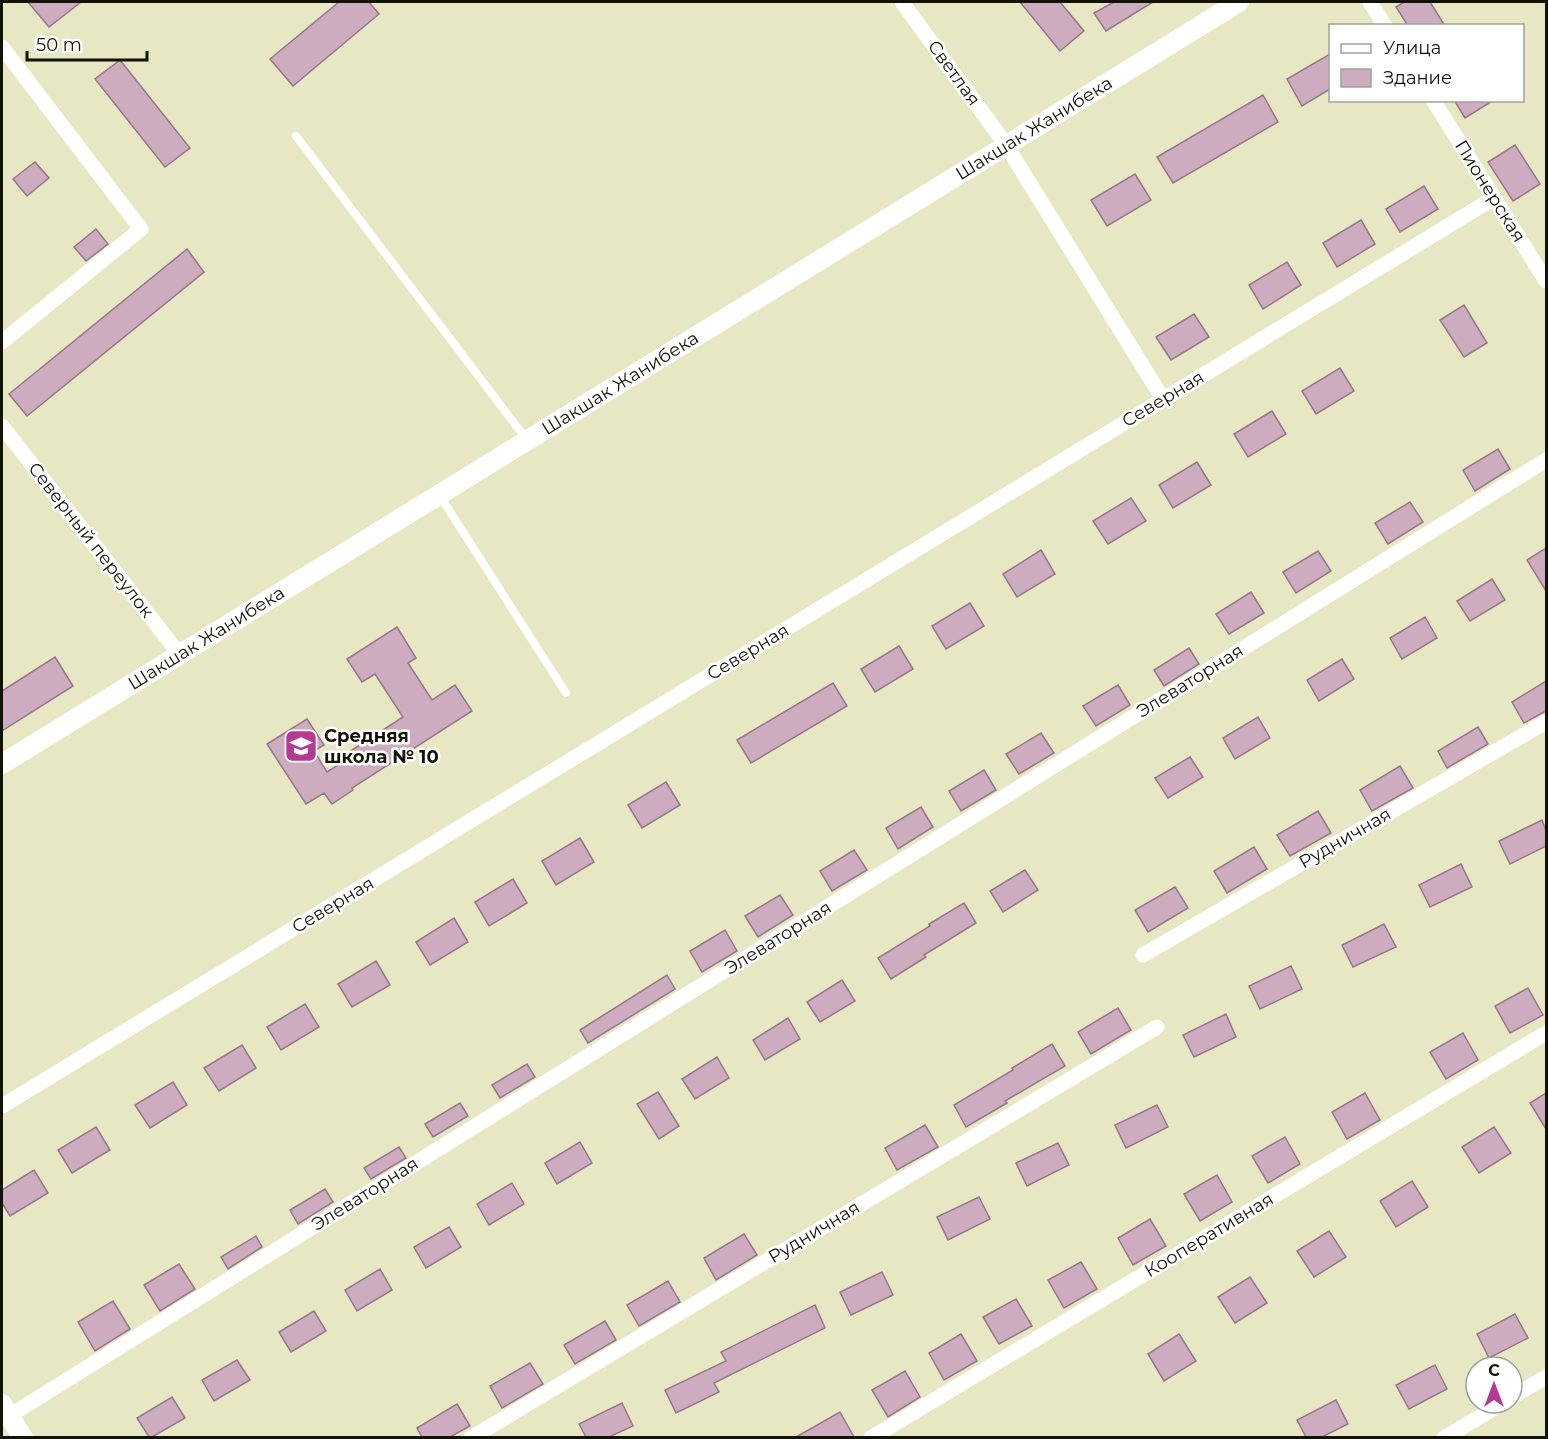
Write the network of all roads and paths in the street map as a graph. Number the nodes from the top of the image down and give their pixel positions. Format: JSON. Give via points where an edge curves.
{"nodes":[{"id":1,"x":902,"y":2,"type":"edge"},
{"id":2,"x":1239,"y":2,"type":"edge"},
{"id":3,"x":1370,"y":2,"type":"edge"},
{"id":4,"x":1384,"y":24,"type":"edge"},
{"id":5,"x":2,"y":47,"type":"edge"},
{"id":6,"x":1433,"y":102,"type":"edge"},
{"id":7,"x":296,"y":136,"type":"dead end"},
{"id":8,"x":1006,"y":145,"type":"junction"},
{"id":9,"x":1494,"y":198,"type":"junction"},
{"id":10,"x":1546,"y":281,"type":"edge"},
{"id":11,"x":2,"y":342,"type":"edge"},
{"id":12,"x":1163,"y":399,"type":"junction"},
{"id":13,"x":2,"y":426,"type":"edge"},
{"id":14,"x":527,"y":440,"type":"junction"},
{"id":15,"x":1546,"y":460,"type":"edge"},
{"id":16,"x":439,"y":495,"type":"junction"},
{"id":17,"x":180,"y":655,"type":"junction"},
{"id":18,"x":566,"y":693,"type":"dead end"},
{"id":19,"x":1546,"y":722,"type":"edge"},
{"id":20,"x":2,"y":764,"type":"edge"},
{"id":21,"x":1143,"y":955,"type":"dead end"},
{"id":22,"x":1157,"y":1027,"type":"dead end"},
{"id":23,"x":1546,"y":1033,"type":"edge"},
{"id":24,"x":2,"y":1106,"type":"edge"},
{"id":25,"x":1546,"y":1377,"type":"edge"},
{"id":26,"x":1524,"y":1390,"type":"edge"},
{"id":27,"x":5,"y":1410,"type":"edge"},
{"id":28,"x":1482,"y":1415,"type":"edge"},
{"id":29,"x":23,"y":1437,"type":"edge"},
{"id":30,"x":471,"y":1437,"type":"edge"},
{"id":31,"x":872,"y":1437,"type":"edge"},
{"id":32,"x":1444,"y":1437,"type":"edge"}],
"edges":[{"from":1,"to":8,"type":"street","name":"Светлая"},
{"from":2,"to":8,"type":"main road","name":"Шакшак Жанибека"},
{"from":3,"to":4,"type":"street"},
{"from":5,"to":11,"type":"street","via":[[141,229]]},
{"from":6,"to":9,"type":"street","name":"Пионерская"},
{"from":7,"to":14,"type":"lane"},
{"from":8,"to":12,"type":"street","name":"Светлая"},
{"from":8,"to":14,"type":"main road","name":"Шакшак Жанибека"},
{"from":9,"to":10,"type":"street","name":"Пионерская"},
{"from":9,"to":12,"type":"street","name":"Северная"},
{"from":12,"to":24,"type":"street","name":"Северная"},
{"from":13,"to":17,"type":"street","name":"Северный переулок"},
{"from":14,"to":16,"type":"main road","name":"Шакшак Жанибека"},
{"from":15,"to":27,"type":"street","name":"Элеваторная"},
{"from":16,"to":17,"type":"main road","name":"Шакшак Жанибека"},
{"from":16,"to":18,"type":"lane"},
{"from":17,"to":20,"type":"main road","name":"Шакшак Жанибека"},
{"from":19,"to":21,"type":"street","name":"Рудничная"},
{"from":22,"to":30,"type":"street","name":"Рудничная"},
{"from":23,"to":31,"type":"street","name":"Кооперативная"},
{"from":25,"to":26,"type":"street"},
{"from":27,"to":29,"type":"main road"},
{"from":28,"to":32,"type":"street"}]}
